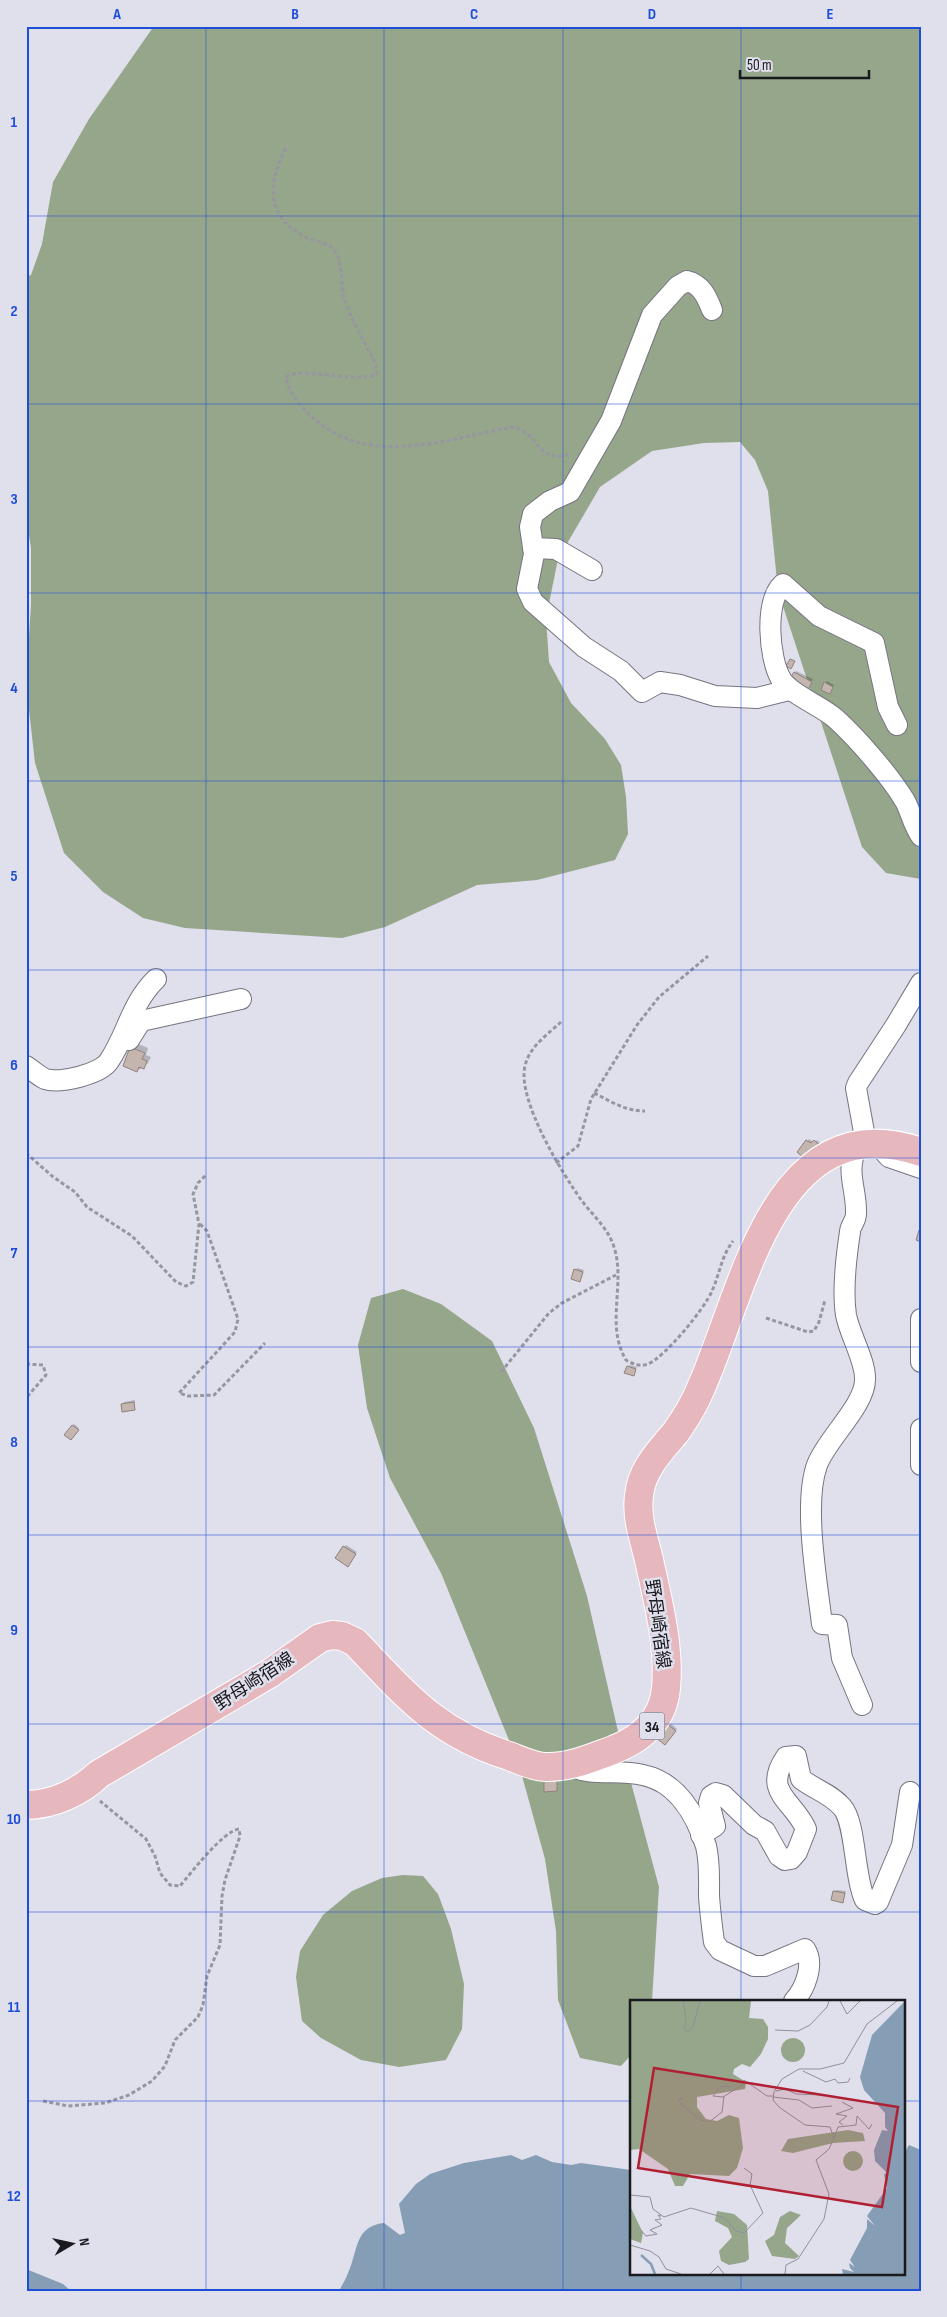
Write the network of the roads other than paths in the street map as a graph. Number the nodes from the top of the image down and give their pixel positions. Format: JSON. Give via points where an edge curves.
{"nodes":[{"id":1,"x":712,"y":310,"type":"dead end"},
{"id":2,"x":533,"y":548,"type":"junction"},
{"id":3,"x":592,"y":570,"type":"dead end"},
{"id":4,"x":789,"y":690,"type":"junction"},
{"id":5,"x":897,"y":725,"type":"dead end"},
{"id":6,"x":921,"y":836,"type":"edge"},
{"id":7,"x":156,"y":979,"type":"dead end"},
{"id":8,"x":921,"y":983,"type":"edge"},
{"id":9,"x":241,"y":999,"type":"dead end"},
{"id":10,"x":108,"y":1064,"type":"junction"},
{"id":11,"x":26,"y":1066,"type":"edge"},
{"id":12,"x":867,"y":1143,"type":"junction"},
{"id":13,"x":921,"y":1152,"type":"edge"},
{"id":14,"x":921,"y":1168,"type":"edge"},
{"id":15,"x":921,"y":1318,"type":"edge"},
{"id":16,"x":921,"y":1362,"type":"edge"},
{"id":17,"x":921,"y":1429,"type":"edge"},
{"id":18,"x":921,"y":1464,"type":"edge"},
{"id":19,"x":862,"y":1705,"type":"dead end"},
{"id":20,"x":568,"y":1765,"type":"junction"},
{"id":21,"x":910,"y":1792,"type":"dead end"},
{"id":22,"x":26,"y":1806,"type":"edge"},
{"id":23,"x":701,"y":1835,"type":"junction"},
{"id":24,"x":795,"y":2000,"type":"edge"}],
"edges":[{"from":1,"to":2,"type":"street","via":[[705,293],[694,282],[687,281],[678,286],[652,315],[611,421],[594,452],[570,492],[550,501],[534,514],[530,526]]},
{"from":2,"to":3,"type":"street","via":[[556,549]]},
{"from":2,"to":4,"type":"street","via":[[528,589],[533,602],[584,647],[621,671],[642,692],[660,682],[715,696],[757,698]]},
{"from":4,"to":5,"type":"street","via":[[775,664],[770,636],[775,598],[783,584],[819,616],[874,643],[886,699]]},
{"from":4,"to":6,"type":"street","via":[[837,720],[884,771],[905,802]]},
{"from":7,"to":10,"type":"street","via":[[141,994]]},
{"from":8,"to":12,"type":"street","via":[[856,1088]]},
{"from":9,"to":10,"type":"street","via":[[141,1021],[118,1057]]},
{"from":10,"to":11,"type":"street","via":[[77,1079],[58,1081],[45,1079]]},
{"from":12,"to":13,"type":"main road","name":"野母崎宿線","number":"34"},
{"from":12,"to":14,"type":"street","via":[[889,1157]]},
{"from":12,"to":19,"type":"street","via":[[850,1165],[856,1217],[850,1229],[844,1301],[853,1342],[863,1367],[864,1388],[822,1453],[812,1490],[822,1624],[836,1625],[842,1658]]},
{"from":12,"to":20,"type":"main road","name":"野母崎宿線","number":"34","via":[[832,1152],[801,1177],[771,1215],[740,1280],[701,1389],[640,1486],[639,1523],[665,1648],[666,1690],[659,1713],[648,1730],[634,1740]]},
{"from":15,"to":16,"type":"street"},
{"from":17,"to":18,"type":"street"},
{"from":20,"to":22,"type":"main road","name":"野母崎宿線","number":"34","via":[[544,1768],[456,1735],[421,1710],[355,1642],[332,1635],[320,1638],[269,1674],[99,1774],[84,1788],[39,1806]]},
{"from":20,"to":23,"type":"street","via":[[589,1772],[625,1771],[661,1782],[674,1789],[685,1802]]},
{"from":21,"to":23,"type":"street","via":[[902,1845],[875,1904],[865,1900],[861,1888],[844,1809],[801,1779],[796,1756],[786,1757],[776,1782],[806,1829],[791,1859],[779,1856],[765,1832],[723,1795],[716,1793],[709,1803],[715,1826]]},
{"from":23,"to":24,"type":"street","via":[[709,1868],[714,1942],[720,1950],[754,1966],[765,1966],[805,1949],[809,1962],[808,1976]]}]}
